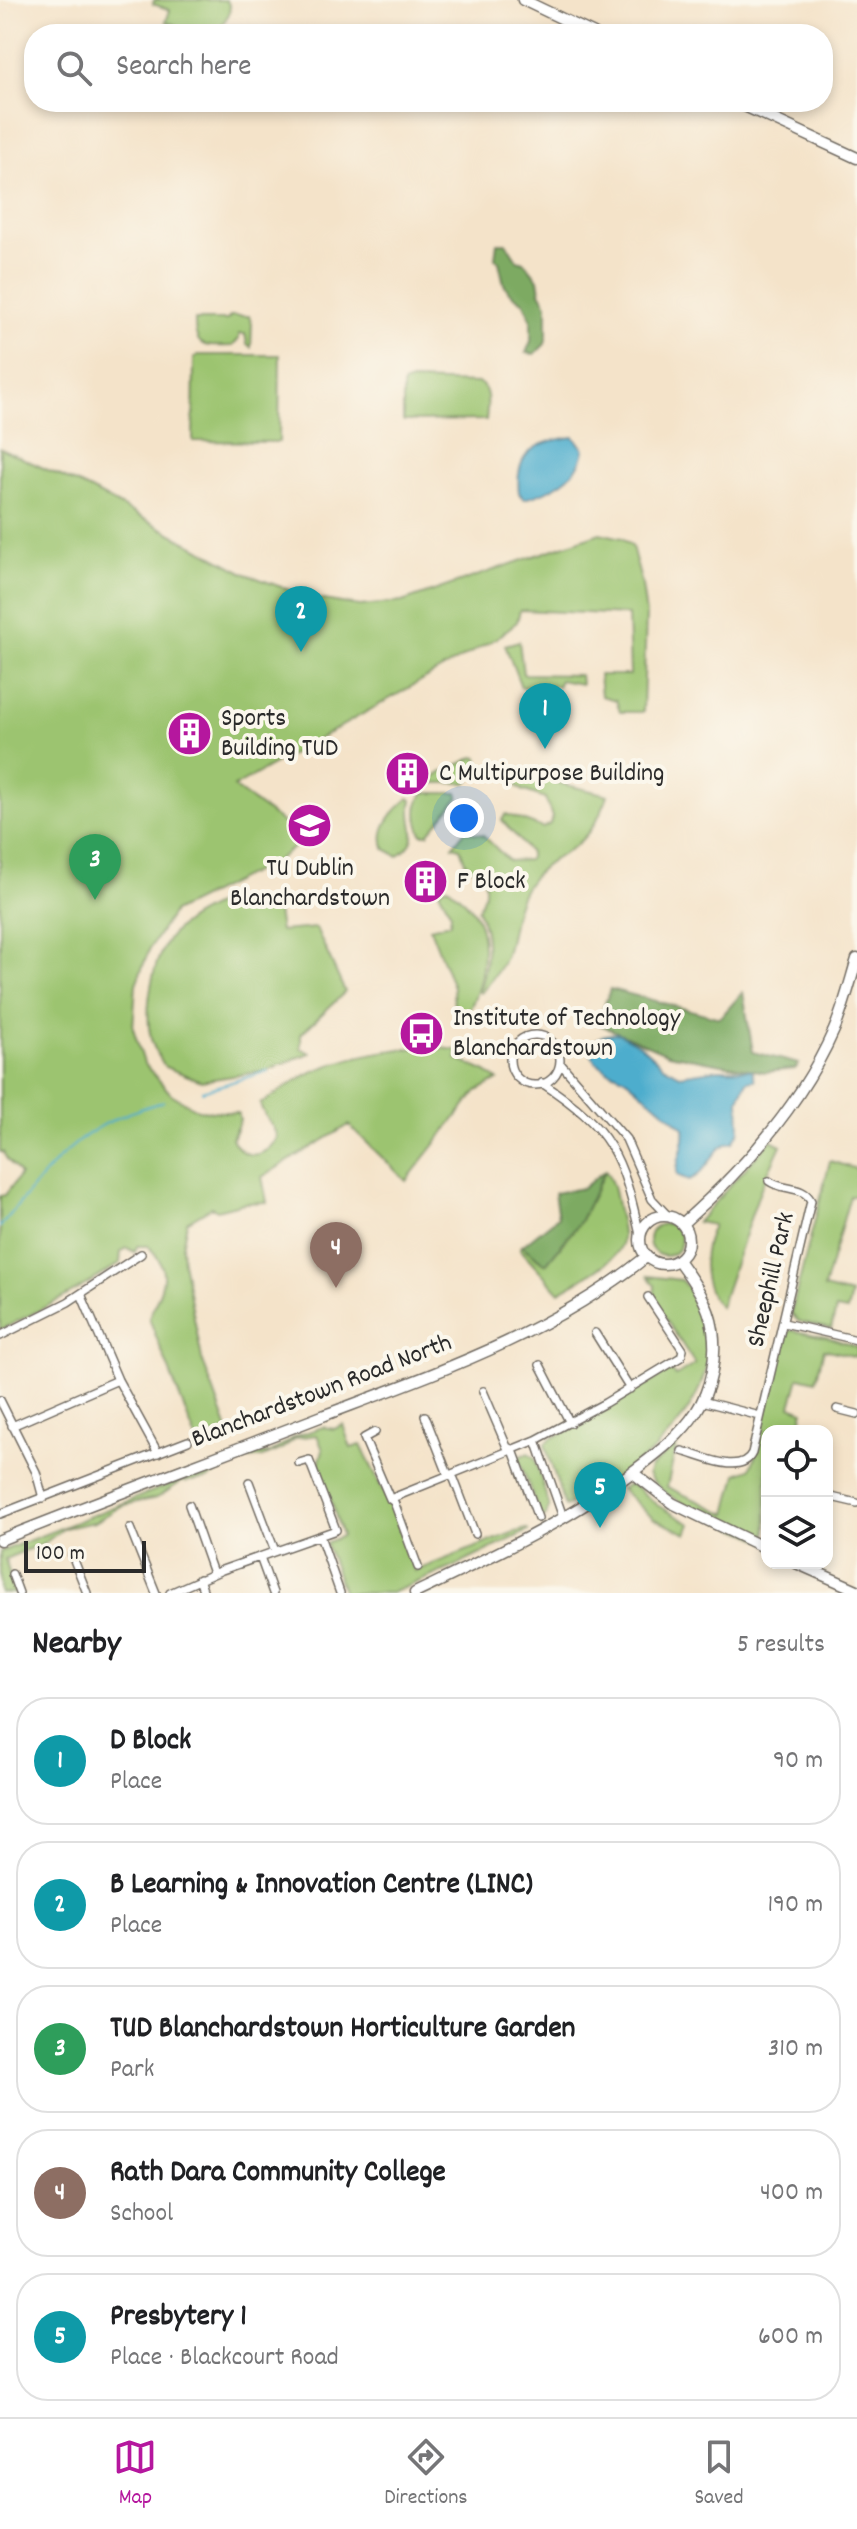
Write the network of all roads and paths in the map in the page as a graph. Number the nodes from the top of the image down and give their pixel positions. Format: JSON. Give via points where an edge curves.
{"nodes":[{"id":1,"x":523,"y":0,"type":"edge"},
{"id":2,"x":573,"y":24,"type":"edge"},
{"id":3,"x":758,"y":112,"type":"edge"},
{"id":4,"x":857,"y":158,"type":"edge"},
{"id":5,"x":857,"y":959,"type":"edge"},
{"id":6,"x":560,"y":1063,"type":"junction"},
{"id":7,"x":542,"y":1083,"type":"junction"},
{"id":8,"x":769,"y":1181,"type":"dead end"},
{"id":9,"x":668,"y":1216,"type":"junction"},
{"id":10,"x":682,"y":1224,"type":"junction"},
{"id":11,"x":640,"y":1235,"type":"junction"},
{"id":12,"x":141,"y":1254,"type":"dead end"},
{"id":13,"x":646,"y":1257,"type":"junction"},
{"id":14,"x":678,"y":1260,"type":"junction"},
{"id":15,"x":81,"y":1294,"type":"junction"},
{"id":16,"x":648,"y":1297,"type":"dead end"},
{"id":17,"x":784,"y":1323,"type":"junction"},
{"id":18,"x":595,"y":1333,"type":"dead end"},
{"id":19,"x":0,"y":1336,"type":"edge"},
{"id":20,"x":857,"y":1340,"type":"edge"},
{"id":21,"x":540,"y":1365,"type":"dead end"},
{"id":22,"x":118,"y":1380,"type":"junction"},
{"id":23,"x":630,"y":1389,"type":"junction"},
{"id":24,"x":483,"y":1391,"type":"dead end"},
{"id":25,"x":0,"y":1400,"type":"edge"},
{"id":26,"x":702,"y":1401,"type":"junction"},
{"id":27,"x":837,"y":1409,"type":"dead end"},
{"id":28,"x":857,"y":1414,"type":"edge"},
{"id":29,"x":425,"y":1416,"type":"dead end"},
{"id":30,"x":760,"y":1416,"type":"junction"},
{"id":31,"x":570,"y":1423,"type":"junction"},
{"id":32,"x":12,"y":1426,"type":"junction"},
{"id":33,"x":375,"y":1432,"type":"dead end"},
{"id":34,"x":536,"y":1440,"type":"junction"},
{"id":35,"x":188,"y":1441,"type":"dead end"},
{"id":36,"x":513,"y":1450,"type":"junction"},
{"id":37,"x":682,"y":1451,"type":"dead end"},
{"id":38,"x":158,"y":1453,"type":"junction"},
{"id":39,"x":299,"y":1463,"type":"dead end"},
{"id":40,"x":632,"y":1472,"type":"junction"},
{"id":41,"x":452,"y":1475,"type":"junction"},
{"id":42,"x":249,"y":1482,"type":"dead end"},
{"id":43,"x":831,"y":1497,"type":"edge"},
{"id":44,"x":43,"y":1498,"type":"junction"},
{"id":45,"x":390,"y":1499,"type":"junction"},
{"id":46,"x":857,"y":1503,"type":"edge"},
{"id":47,"x":189,"y":1505,"type":"dead end"},
{"id":48,"x":0,"y":1514,"type":"edge"},
{"id":49,"x":563,"y":1517,"type":"junction"},
{"id":50,"x":538,"y":1518,"type":"dead end"},
{"id":51,"x":130,"y":1528,"type":"dead end"},
{"id":52,"x":475,"y":1534,"type":"dead end"},
{"id":53,"x":320,"y":1536,"type":"junction"},
{"id":54,"x":0,"y":1540,"type":"edge"},
{"id":55,"x":761,"y":1546,"type":"edge"},
{"id":56,"x":275,"y":1551,"type":"junction"},
{"id":57,"x":72,"y":1555,"type":"dead end"},
{"id":58,"x":260,"y":1557,"type":"junction"},
{"id":59,"x":418,"y":1567,"type":"dead end"},
{"id":60,"x":810,"y":1569,"type":"edge"},
{"id":61,"x":213,"y":1573,"type":"junction"},
{"id":62,"x":12,"y":1574,"type":"dead end"},
{"id":63,"x":199,"y":1579,"type":"junction"},
{"id":64,"x":857,"y":1590,"type":"edge"},
{"id":65,"x":19,"y":1593,"type":"edge"},
{"id":66,"x":87,"y":1593,"type":"edge"},
{"id":67,"x":156,"y":1593,"type":"edge"},
{"id":68,"x":170,"y":1593,"type":"edge"},
{"id":69,"x":204,"y":1593,"type":"edge"},
{"id":70,"x":273,"y":1593,"type":"edge"},
{"id":71,"x":340,"y":1593,"type":"edge"},
{"id":72,"x":415,"y":1593,"type":"edge"}],
"edges":[{"from":1,"to":2,"type":"main road"},
{"from":3,"to":4,"type":"main road"},
{"from":5,"to":10,"type":"main road","via":[[834,1028],[796,1095],[737,1172]]},
{"from":6,"to":7,"type":"street","via":[[552,1078]]},
{"from":6,"to":7,"type":"street","via":[[554,1044],[542,1036],[527,1036],[515,1045],[510,1060],[516,1075],[529,1084]]},
{"from":6,"to":9,"type":"street","via":[[626,1139],[652,1199]]},
{"from":7,"to":11,"type":"street","via":[[578,1109],[609,1142],[625,1173]]},
{"from":8,"to":17,"type":"street","name":"Sheephill Park","via":[[803,1191],[811,1201]]},
{"from":9,"to":10,"type":"main road"},
{"from":9,"to":11,"type":"main road","via":[[647,1222]]},
{"from":10,"to":14,"type":"main road","via":[[688,1239]]},
{"from":11,"to":13,"type":"main road"},
{"from":12,"to":15,"type":"street"},
{"from":13,"to":14,"type":"main road","via":[[661,1264]]},
{"from":13,"to":54,"type":"main road","name":"Blanchardstown Road North","via":[[581,1302],[506,1342]]},
{"from":14,"to":26,"type":"main road","via":[[704,1299],[713,1329],[712,1367]]},
{"from":15,"to":19,"type":"street"},
{"from":15,"to":22,"type":"street"},
{"from":16,"to":23,"type":"street","via":[[683,1350],[681,1357]]},
{"from":17,"to":20,"type":"street"},
{"from":17,"to":30,"type":"street","name":"Sheephill Park"},
{"from":18,"to":23,"type":"street"},
{"from":21,"to":31,"type":"street"},
{"from":22,"to":32,"type":"street"},
{"from":22,"to":38,"type":"street"},
{"from":23,"to":31,"type":"street"},
{"from":24,"to":36,"type":"street"},
{"from":25,"to":32,"type":"street"},
{"from":26,"to":30,"type":"street"},
{"from":26,"to":40,"type":"main road","via":[[681,1430]]},
{"from":27,"to":28,"type":"street"},
{"from":29,"to":41,"type":"street"},
{"from":30,"to":37,"type":"street","name":"Sheephill Park","via":[[752,1453],[742,1464]]},
{"from":31,"to":34,"type":"street"},
{"from":32,"to":44,"type":"street"},
{"from":33,"to":45,"type":"street","via":[[364,1438]]},
{"from":34,"to":36,"type":"street"},
{"from":34,"to":49,"type":"street"},
{"from":35,"to":38,"type":"street"},
{"from":36,"to":41,"type":"street"},
{"from":36,"to":50,"type":"street"},
{"from":38,"to":44,"type":"street"},
{"from":39,"to":53,"type":"street","via":[[309,1460],[336,1530]]},
{"from":40,"to":49,"type":"main road"},
{"from":40,"to":55,"type":"main road","via":[[672,1503]]},
{"from":41,"to":45,"type":"street"},
{"from":41,"to":52,"type":"street"},
{"from":42,"to":56,"type":"street"},
{"from":43,"to":46,"type":"street"},
{"from":44,"to":48,"type":"street"},
{"from":45,"to":59,"type":"street"},
{"from":47,"to":61,"type":"street"},
{"from":49,"to":72,"type":"main road"},
{"from":51,"to":67,"type":"street"},
{"from":53,"to":56,"type":"street"},
{"from":53,"to":71,"type":"street"},
{"from":56,"to":58,"type":"street"},
{"from":57,"to":66,"type":"street"},
{"from":58,"to":61,"type":"street"},
{"from":58,"to":70,"type":"street"},
{"from":60,"to":64,"type":"main road"},
{"from":61,"to":63,"type":"street"},
{"from":62,"to":65,"type":"street"},
{"from":63,"to":68,"type":"street"},
{"from":63,"to":69,"type":"street"}]}
